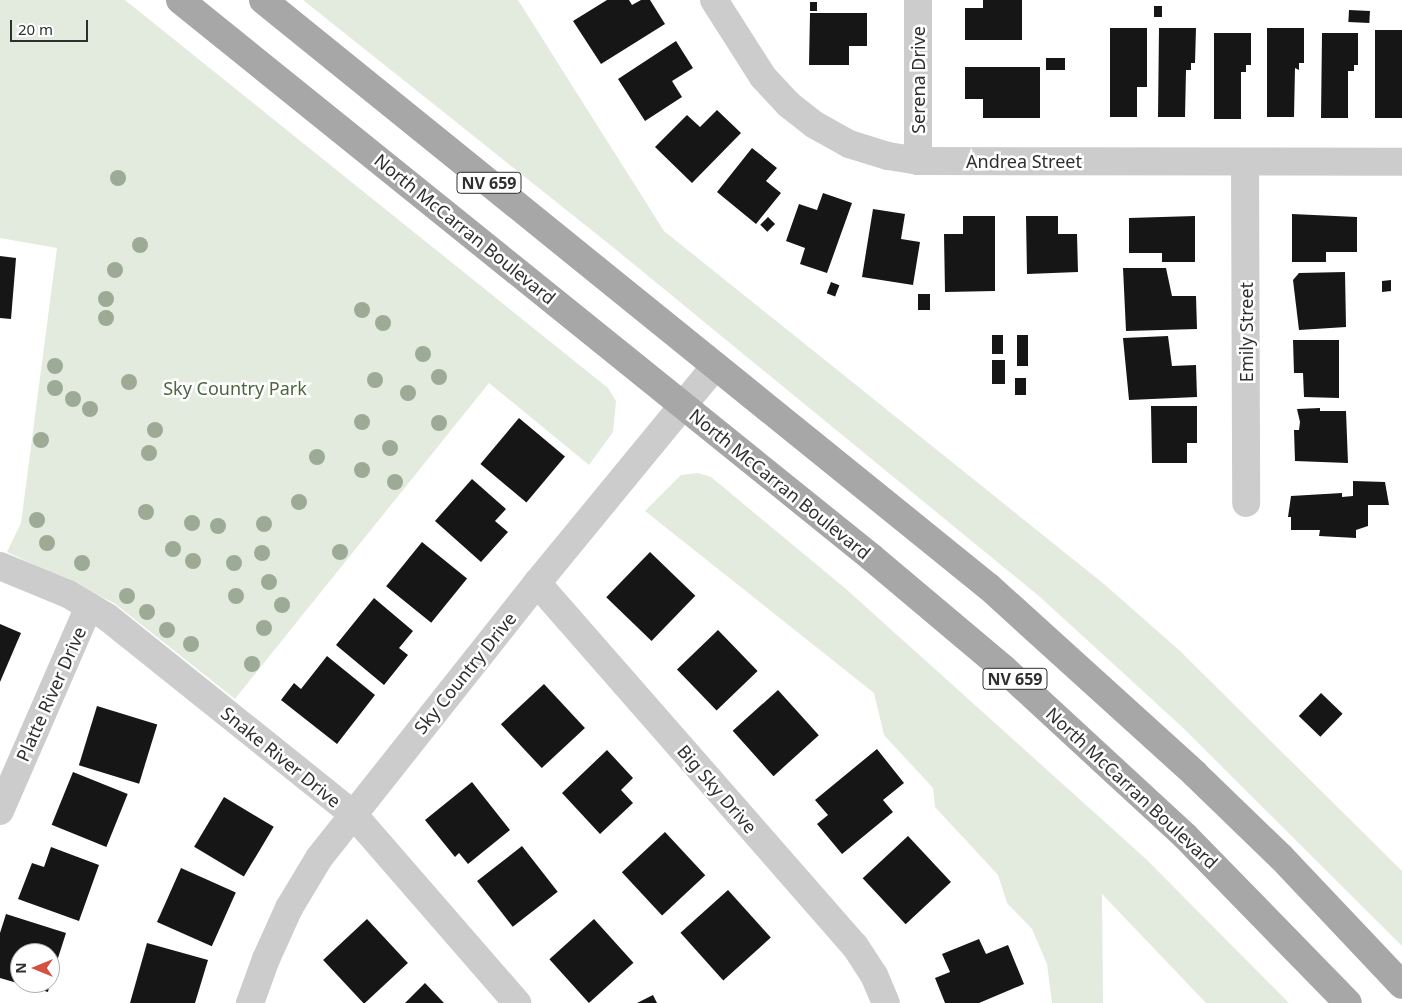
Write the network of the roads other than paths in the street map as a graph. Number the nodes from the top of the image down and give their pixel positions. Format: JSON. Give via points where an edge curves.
{"nodes":[{"id":1,"x":180,"y":0,"type":"edge"},
{"id":2,"x":263,"y":0,"type":"edge"},
{"id":3,"x":714,"y":0,"type":"edge"},
{"id":4,"x":918,"y":0,"type":"edge"},
{"id":5,"x":918,"y":161,"type":"junction"},
{"id":6,"x":1245,"y":162,"type":"junction"},
{"id":7,"x":1402,"y":162,"type":"edge"},
{"id":8,"x":715,"y":366,"type":"junction"},
{"id":9,"x":682,"y":405,"type":"junction"},
{"id":10,"x":1246,"y":503,"type":"dead end"},
{"id":11,"x":0,"y":566,"type":"edge"},
{"id":12,"x":537,"y":583,"type":"junction"},
{"id":13,"x":89,"y":606,"type":"junction"},
{"id":14,"x":0,"y":810,"type":"edge"},
{"id":15,"x":352,"y":813,"type":"junction"},
{"id":16,"x":1402,"y":984,"type":"edge"},
{"id":17,"x":250,"y":1003,"type":"edge"},
{"id":18,"x":517,"y":1003,"type":"edge"},
{"id":19,"x":886,"y":1003,"type":"edge"},
{"id":20,"x":1348,"y":1003,"type":"edge"}],
"edges":[{"from":1,"to":9,"type":"main road","name":"North McCarran Boulevard","number":"NV 659"},
{"from":2,"to":8,"type":"main road","number":"NV 659"},
{"from":3,"to":5,"type":"street","name":"Andrea Street","via":[[763,77],[808,120],[849,144]]},
{"from":4,"to":5,"type":"street","name":"Serena Drive"},
{"from":5,"to":6,"type":"street","name":"Andrea Street"},
{"from":6,"to":7,"type":"street","name":"Andrea Street"},
{"from":6,"to":10,"type":"street","name":"Emily Street"},
{"from":8,"to":9,"type":"street","name":"Sky Country Drive"},
{"from":8,"to":16,"type":"main road","number":"NV 659","via":[[882,498],[1092,678],[1281,857]]},
{"from":9,"to":12,"type":"street","name":"Sky Country Drive"},
{"from":9,"to":20,"type":"main road","name":"North McCarran Boulevard","number":"NV 659","via":[[871,557],[1087,743],[1199,850]]},
{"from":11,"to":13,"type":"street","name":"Snake River Drive"},
{"from":12,"to":15,"type":"street","name":"Sky Country Drive"},
{"from":12,"to":19,"type":"street","name":"Big Sky Drive","via":[[854,946],[874,975]]},
{"from":13,"to":14,"type":"street","name":"Platte River Drive"},
{"from":13,"to":15,"type":"street","name":"Snake River Drive"},
{"from":15,"to":17,"type":"street","name":"Sky Country Drive","via":[[319,858],[289,908]]},
{"from":15,"to":18,"type":"street","name":"Snake River Drive"}]}
